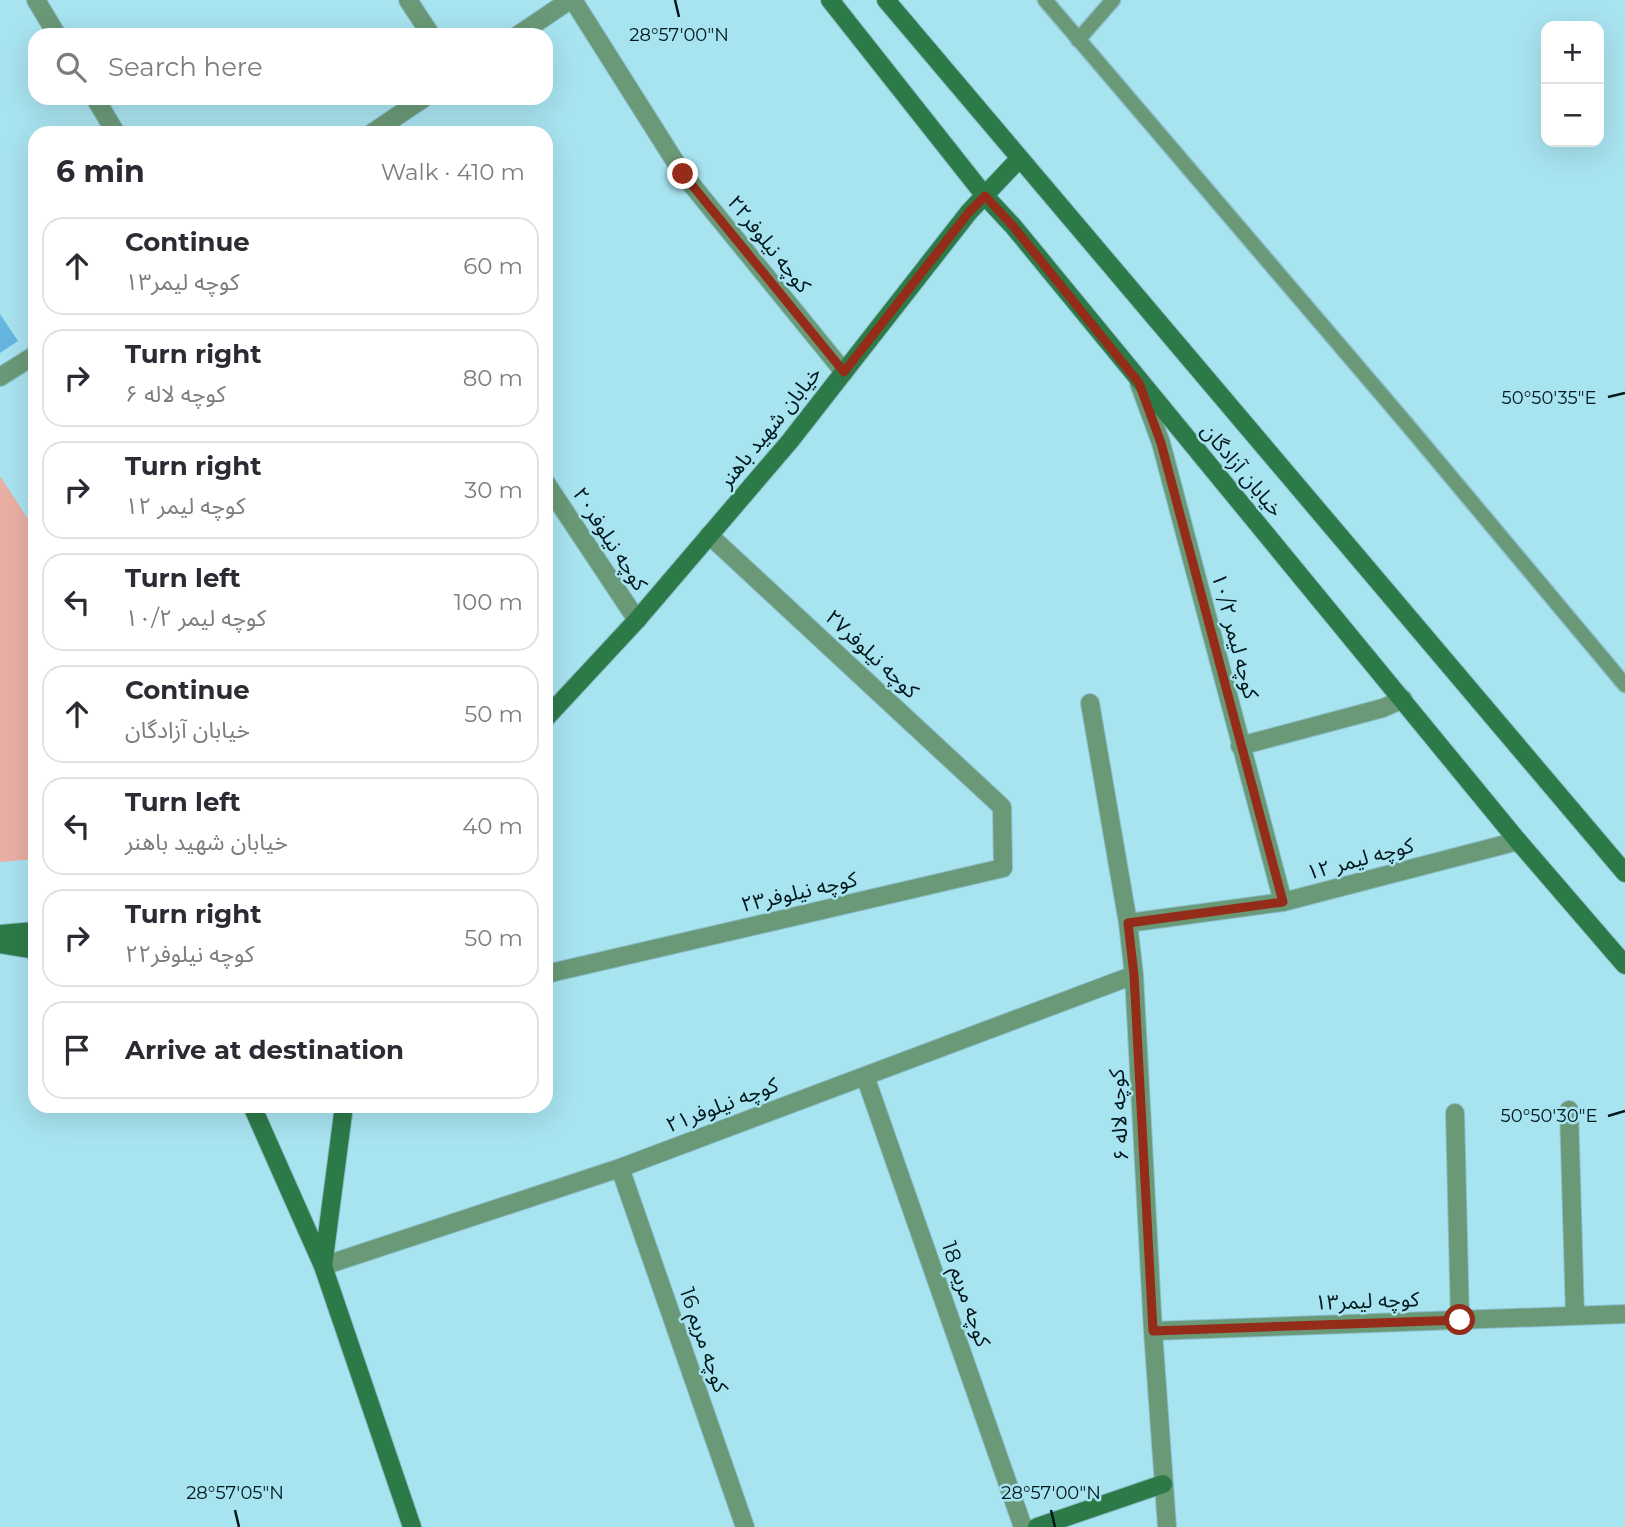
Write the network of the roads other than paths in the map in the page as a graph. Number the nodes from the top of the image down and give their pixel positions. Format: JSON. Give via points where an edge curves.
{"nodes":[{"id":1,"x":36,"y":0,"type":"edge"},
{"id":2,"x":408,"y":0,"type":"edge"},
{"id":3,"x":572,"y":0,"type":"edge"},
{"id":4,"x":830,"y":0,"type":"edge"},
{"id":5,"x":886,"y":0,"type":"edge"},
{"id":6,"x":1045,"y":0,"type":"edge"},
{"id":7,"x":1113,"y":0,"type":"edge"},
{"id":8,"x":53,"y":28,"type":"edge"},
{"id":9,"x":426,"y":28,"type":"edge"},
{"id":10,"x":529,"y":28,"type":"edge"},
{"id":11,"x":1079,"y":40,"type":"junction"},
{"id":12,"x":99,"y":105,"type":"edge"},
{"id":13,"x":414,"y":105,"type":"edge"},
{"id":14,"x":112,"y":126,"type":"edge"},
{"id":15,"x":383,"y":126,"type":"edge"},
{"id":16,"x":1020,"y":158,"type":"junction"},
{"id":17,"x":985,"y":196,"type":"junction"},
{"id":18,"x":28,"y":359,"type":"edge"},
{"id":19,"x":844,"y":372,"type":"junction"},
{"id":20,"x":0,"y":377,"type":"edge"},
{"id":21,"x":1139,"y":383,"type":"junction"},
{"id":22,"x":553,"y":494,"type":"edge"},
{"id":23,"x":709,"y":535,"type":"junction"},
{"id":24,"x":636,"y":620,"type":"junction"},
{"id":25,"x":1625,"y":685,"type":"edge"},
{"id":26,"x":1403,"y":699,"type":"junction"},
{"id":27,"x":1090,"y":703,"type":"dead end"},
{"id":28,"x":553,"y":710,"type":"edge"},
{"id":29,"x":1240,"y":746,"type":"junction"},
{"id":30,"x":1002,"y":807,"type":"joint"},
{"id":31,"x":1518,"y":842,"type":"junction"},
{"id":32,"x":1625,"y":873,"type":"edge"},
{"id":33,"x":1283,"y":902,"type":"junction"},
{"id":34,"x":1128,"y":923,"type":"junction"},
{"id":35,"x":28,"y":932,"type":"edge"},
{"id":36,"x":0,"y":934,"type":"edge"},
{"id":37,"x":0,"y":944,"type":"edge"},
{"id":38,"x":28,"y":949,"type":"edge"},
{"id":39,"x":1625,"y":965,"type":"edge"},
{"id":40,"x":553,"y":972,"type":"edge"},
{"id":41,"x":1134,"y":975,"type":"junction"},
{"id":42,"x":865,"y":1076,"type":"junction"},
{"id":43,"x":1569,"y":1110,"type":"dead end"},
{"id":44,"x":255,"y":1113,"type":"edge"},
{"id":45,"x":343,"y":1113,"type":"edge"},
{"id":46,"x":1455,"y":1113,"type":"dead end"},
{"id":47,"x":620,"y":1168,"type":"junction"},
{"id":48,"x":323,"y":1266,"type":"junction"},
{"id":49,"x":1625,"y":1314,"type":"edge"},
{"id":50,"x":1575,"y":1316,"type":"junction"},
{"id":51,"x":1460,"y":1320,"type":"junction"},
{"id":52,"x":1153,"y":1331,"type":"junction"},
{"id":53,"x":1163,"y":1484,"type":"junction"},
{"id":54,"x":412,"y":1527,"type":"edge"},
{"id":55,"x":745,"y":1527,"type":"edge"},
{"id":56,"x":1023,"y":1527,"type":"edge"},
{"id":57,"x":1037,"y":1527,"type":"edge"},
{"id":58,"x":1167,"y":1527,"type":"edge"}],
"edges":[{"from":1,"to":8,"type":"street"},
{"from":2,"to":9,"type":"street"},
{"from":3,"to":10,"type":"street"},
{"from":3,"to":19,"type":"street","name":"کوچه نیلوفر۲۲","via":[[683,174]]},
{"from":4,"to":17,"type":"street","name":"خیابان آزادگان"},
{"from":5,"to":16,"type":"street","name":"خیابان آزادگان"},
{"from":6,"to":11,"type":"lane"},
{"from":7,"to":11,"type":"lane"},
{"from":11,"to":25,"type":"lane"},
{"from":12,"to":14,"type":"street"},
{"from":13,"to":15,"type":"street"},
{"from":16,"to":17,"type":"street","name":"خیابان شهید باهنر"},
{"from":16,"to":32,"type":"street","name":"خیابان آزادگان"},
{"from":17,"to":19,"type":"street","name":"خیابان شهید باهنر"},
{"from":17,"to":21,"type":"street","name":"خیابان آزادگان"},
{"from":18,"to":20,"type":"street"},
{"from":19,"to":23,"type":"street","name":"خیابان شهید باهنر"},
{"from":21,"to":26,"type":"street","name":"خیابان آزادگان"},
{"from":21,"to":29,"type":"street","name":"کوچه لیمر ۱۰/۲","via":[[1161,443]]},
{"from":22,"to":24,"type":"street","name":"کوچه نیلوفر۲۰"},
{"from":23,"to":24,"type":"street","name":"خیابان شهید باهنر"},
{"from":23,"to":30,"type":"street","name":"کوچه نیلوفر۲۷"},
{"from":24,"to":28,"type":"street","name":"خیابان شهید باهنر"},
{"from":26,"to":29,"type":"street"},
{"from":26,"to":31,"type":"street","name":"خیابان آزادگان"},
{"from":27,"to":34,"type":"street","name":"کوچه لاله ۶"},
{"from":29,"to":33,"type":"street","name":"کوچه لیمر ۱۰/۲"},
{"from":30,"to":40,"type":"street","name":"کوچه نیلوفر۲۳","via":[[1003,868]]},
{"from":31,"to":33,"type":"street","name":"کوچه لیمر ۱۲"},
{"from":31,"to":39,"type":"street","name":"خیابان آزادگان"},
{"from":33,"to":34,"type":"street","name":"کوچه لیمر ۱۲"},
{"from":34,"to":41,"type":"street","name":"کوچه لاله ۶"},
{"from":35,"to":36,"type":"street"},
{"from":37,"to":38,"type":"street"},
{"from":41,"to":42,"type":"street","name":"کوچه نیلوفر۲۱"},
{"from":41,"to":52,"type":"street","name":"کوچه لاله ۶"},
{"from":42,"to":47,"type":"street","name":"کوچه نیلوفر۲۱"},
{"from":42,"to":56,"type":"street","name":"کوچه مریم 18"},
{"from":43,"to":50,"type":"street"},
{"from":44,"to":48,"type":"street"},
{"from":45,"to":48,"type":"street"},
{"from":46,"to":51,"type":"street"},
{"from":47,"to":48,"type":"street","name":"کوچه نیلوفر۲۱"},
{"from":47,"to":55,"type":"street","name":"کوچه مریم 16"},
{"from":48,"to":54,"type":"street"},
{"from":49,"to":50,"type":"street","name":"کوچه لیمر۱۳"},
{"from":50,"to":51,"type":"street","name":"کوچه لیمر۱۳"},
{"from":51,"to":52,"type":"street","name":"کوچه لیمر۱۳"},
{"from":52,"to":53,"type":"street","name":"کوچه لاله ۶"},
{"from":53,"to":57,"type":"street"},
{"from":53,"to":58,"type":"street","name":"کوچه لاله ۶"}]}
